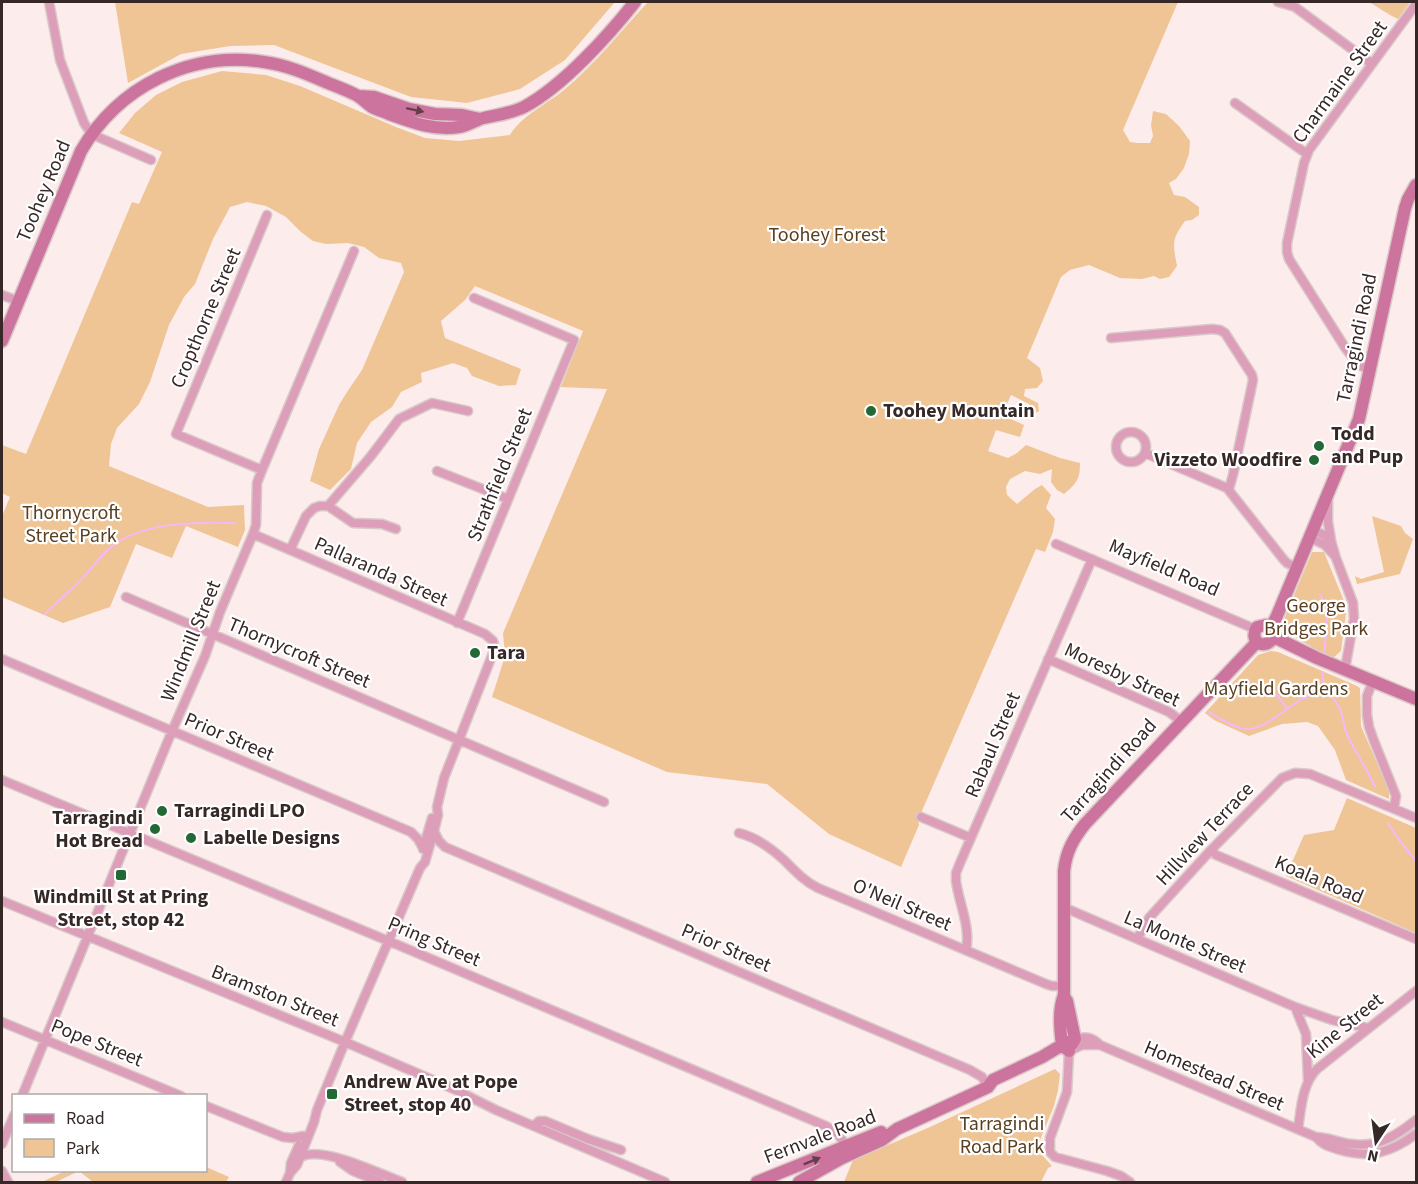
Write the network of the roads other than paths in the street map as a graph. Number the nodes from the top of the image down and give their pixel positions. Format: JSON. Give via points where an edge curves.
{"nodes":[{"id":1,"x":49,"y":2,"type":"edge"},
{"id":2,"x":635,"y":2,"type":"edge"},
{"id":3,"x":1278,"y":2,"type":"edge"},
{"id":4,"x":1416,"y":4,"type":"edge"},
{"id":5,"x":1372,"y":64,"type":"junction"},
{"id":6,"x":1235,"y":103,"type":"dead end"},
{"id":7,"x":92,"y":133,"type":"junction"},
{"id":8,"x":1307,"y":154,"type":"junction"},
{"id":9,"x":151,"y":160,"type":"dead end"},
{"id":10,"x":1416,"y":185,"type":"edge"},
{"id":11,"x":267,"y":215,"type":"dead end"},
{"id":12,"x":354,"y":251,"type":"dead end"},
{"id":13,"x":2,"y":295,"type":"edge"},
{"id":14,"x":474,"y":298,"type":"dead end"},
{"id":15,"x":18,"y":301,"type":"junction"},
{"id":16,"x":1111,"y":338,"type":"dead end"},
{"id":17,"x":2,"y":341,"type":"edge"},
{"id":18,"x":1370,"y":369,"type":"junction"},
{"id":19,"x":468,"y":411,"type":"dead end"},
{"id":20,"x":1145,"y":453,"type":"dead end"},
{"id":21,"x":262,"y":470,"type":"junction"},
{"id":22,"x":437,"y":471,"type":"dead end"},
{"id":23,"x":1229,"y":489,"type":"junction"},
{"id":24,"x":1328,"y":495,"type":"junction"},
{"id":25,"x":508,"y":499,"type":"junction"},
{"id":26,"x":328,"y":506,"type":"junction"},
{"id":27,"x":396,"y":529,"type":"dead end"},
{"id":28,"x":253,"y":534,"type":"junction"},
{"id":29,"x":1312,"y":534,"type":"junction"},
{"id":30,"x":1331,"y":541,"type":"junction"},
{"id":31,"x":1056,"y":544,"type":"dead end"},
{"id":32,"x":290,"y":550,"type":"junction"},
{"id":33,"x":1336,"y":558,"type":"junction"},
{"id":34,"x":1092,"y":559,"type":"junction"},
{"id":35,"x":1297,"y":568,"type":"junction"},
{"id":36,"x":126,"y":597,"type":"dead end"},
{"id":37,"x":457,"y":623,"type":"junction"},
{"id":38,"x":1272,"y":632,"type":"junction"},
{"id":39,"x":212,"y":634,"type":"junction"},
{"id":40,"x":1256,"y":635,"type":"junction"},
{"id":41,"x":2,"y":659,"type":"edge"},
{"id":42,"x":1048,"y":659,"type":"junction"},
{"id":43,"x":1345,"y":669,"type":"junction"},
{"id":44,"x":1373,"y":681,"type":"junction"},
{"id":45,"x":1416,"y":699,"type":"edge"},
{"id":46,"x":1181,"y":722,"type":"junction"},
{"id":47,"x":172,"y":731,"type":"junction"},
{"id":48,"x":459,"y":740,"type":"junction"},
{"id":49,"x":2,"y":780,"type":"edge"},
{"id":50,"x":604,"y":802,"type":"dead end"},
{"id":51,"x":1394,"y":808,"type":"junction"},
{"id":52,"x":921,"y":817,"type":"dead end"},
{"id":53,"x":1416,"y":818,"type":"edge"},
{"id":54,"x":432,"y":830,"type":"junction"},
{"id":55,"x":411,"y":832,"type":"junction"},
{"id":56,"x":739,"y":833,"type":"dead end"},
{"id":57,"x":130,"y":834,"type":"junction"},
{"id":58,"x":971,"y":838,"type":"junction"},
{"id":59,"x":445,"y":847,"type":"junction"},
{"id":60,"x":426,"y":850,"type":"junction"},
{"id":61,"x":1211,"y":850,"type":"junction"},
{"id":62,"x":2,"y":901,"type":"edge"},
{"id":63,"x":1063,"y":907,"type":"junction"},
{"id":64,"x":88,"y":937,"type":"junction"},
{"id":65,"x":1137,"y":939,"type":"junction"},
{"id":66,"x":1416,"y":939,"type":"edge"},
{"id":67,"x":388,"y":940,"type":"junction"},
{"id":68,"x":966,"y":950,"type":"junction"},
{"id":69,"x":1063,"y":990,"type":"junction"},
{"id":70,"x":1416,"y":991,"type":"edge"},
{"id":71,"x":1294,"y":1007,"type":"junction"},
{"id":72,"x":2,"y":1022,"type":"edge"},
{"id":73,"x":1368,"y":1028,"type":"junction"},
{"id":74,"x":1075,"y":1039,"type":"junction"},
{"id":75,"x":45,"y":1040,"type":"junction"},
{"id":76,"x":345,"y":1042,"type":"junction"},
{"id":77,"x":1100,"y":1045,"type":"junction"},
{"id":78,"x":1065,"y":1048,"type":"junction"},
{"id":79,"x":1308,"y":1080,"type":"junction"},
{"id":80,"x":988,"y":1087,"type":"junction"},
{"id":81,"x":22,"y":1094,"type":"edge"},
{"id":82,"x":179,"y":1094,"type":"edge"},
{"id":83,"x":207,"y":1106,"type":"edge"},
{"id":84,"x":12,"y":1120,"type":"edge"},
{"id":85,"x":1416,"y":1120,"type":"edge"},
{"id":86,"x":534,"y":1126,"type":"junction"},
{"id":87,"x":897,"y":1129,"type":"junction"},
{"id":88,"x":1298,"y":1130,"type":"junction"},
{"id":89,"x":1416,"y":1134,"type":"edge"},
{"id":90,"x":283,"y":1137,"type":"junction"},
{"id":91,"x":306,"y":1137,"type":"junction"},
{"id":92,"x":1316,"y":1137,"type":"junction"},
{"id":93,"x":2,"y":1144,"type":"edge"},
{"id":94,"x":846,"y":1146,"type":"junction"},
{"id":95,"x":621,"y":1150,"type":"dead end"},
{"id":96,"x":320,"y":1153,"type":"junction"},
{"id":97,"x":298,"y":1155,"type":"junction"},
{"id":98,"x":335,"y":1158,"type":"junction"},
{"id":99,"x":2,"y":1171,"type":"edge"},
{"id":100,"x":8,"y":1182,"type":"edge"},
{"id":101,"x":286,"y":1182,"type":"edge"},
{"id":102,"x":380,"y":1182,"type":"edge"},
{"id":103,"x":402,"y":1182,"type":"edge"},
{"id":104,"x":665,"y":1182,"type":"edge"},
{"id":105,"x":757,"y":1182,"type":"edge"},
{"id":106,"x":799,"y":1182,"type":"edge"},
{"id":107,"x":1130,"y":1182,"type":"edge"}],
"edges":[{"from":1,"to":7,"type":"street","via":[[60,60]]},
{"from":2,"to":7,"type":"street","name":"Toohey Road","via":[[570,72],[523,107],[502,115],[481,119],[409,109],[358,96],[283,66],[222,59],[198,63],[141,86]]},
{"from":3,"to":5,"type":"street","via":[[1295,6]]},
{"from":4,"to":5,"type":"street","name":"Charmaine Street"},
{"from":5,"to":8,"type":"street","name":"Charmaine Street"},
{"from":6,"to":8,"type":"street"},
{"from":7,"to":9,"type":"street"},
{"from":7,"to":15,"type":"street","name":"Toohey Road","via":[[74,166]]},
{"from":8,"to":18,"type":"street","name":"Charmaine Street","via":[[1287,243],[1289,259],[1346,349],[1359,365]]},
{"from":10,"to":18,"type":"street","name":"Tarragindi Road","via":[[1405,208]]},
{"from":11,"to":21,"type":"street","name":"Cropthorne Street","via":[[176,434]]},
{"from":12,"to":21,"type":"street","name":"Windmill Street"},
{"from":13,"to":15,"type":"street"},
{"from":14,"to":25,"type":"street","name":"Strathfield Street","via":[[574,340]]},
{"from":15,"to":17,"type":"street","name":"Toohey Road"},
{"from":16,"to":23,"type":"street","via":[[1212,329],[1225,333],[1253,380]]},
{"from":18,"to":24,"type":"street","name":"Tarragindi Road","via":[[1358,423]]},
{"from":19,"to":26,"type":"street","via":[[432,403],[399,419]]},
{"from":20,"to":23,"type":"street"},
{"from":21,"to":28,"type":"street","name":"Windmill Street","via":[[256,491]]},
{"from":22,"to":25,"type":"street"},
{"from":23,"to":35,"type":"street","via":[[1284,560]]},
{"from":24,"to":29,"type":"street","name":"Tarragindi Road"},
{"from":24,"to":30,"type":"street"},
{"from":25,"to":37,"type":"street","name":"Strathfield Street"},
{"from":26,"to":27,"type":"street","via":[[353,523],[382,524]]},
{"from":26,"to":32,"type":"street","via":[[310,511]]},
{"from":28,"to":32,"type":"street","name":"Pallaranda Street"},
{"from":28,"to":39,"type":"street","name":"Windmill Street"},
{"from":29,"to":30,"type":"street","via":[[1324,535]]},
{"from":29,"to":33,"type":"street"},
{"from":29,"to":35,"type":"street","name":"Tarragindi Road"},
{"from":30,"to":33,"type":"street"},
{"from":31,"to":34,"type":"street","name":"Mayfield Road"},
{"from":32,"to":37,"type":"street","name":"Pallaranda Street"},
{"from":33,"to":43,"type":"street","via":[[1354,610]]},
{"from":34,"to":40,"type":"street","name":"Mayfield Road"},
{"from":34,"to":42,"type":"street","name":"Rabaul Street"},
{"from":35,"to":38,"type":"street","name":"Tarragindi Road"},
{"from":36,"to":39,"type":"street","name":"Thornycroft Street"},
{"from":37,"to":48,"type":"street","name":"Pallaranda Street","via":[[494,641],[494,652]]},
{"from":38,"to":40,"type":"street","via":[[1263,625]]},
{"from":38,"to":40,"type":"street","via":[[1272,640],[1267,644],[1260,644]]},
{"from":38,"to":43,"type":"street"},
{"from":39,"to":47,"type":"street","name":"Windmill Street"},
{"from":39,"to":48,"type":"street","name":"Thornycroft Street"},
{"from":40,"to":46,"type":"street","name":"Tarragindi Road"},
{"from":41,"to":47,"type":"street","name":"Prior Street"},
{"from":42,"to":46,"type":"street","name":"Moresby Street","via":[[1169,711]]},
{"from":42,"to":58,"type":"street","name":"Rabaul Street"},
{"from":43,"to":44,"type":"street"},
{"from":44,"to":45,"type":"street"},
{"from":44,"to":51,"type":"street","via":[[1367,696],[1367,715],[1396,796]]},
{"from":46,"to":63,"type":"street","name":"Tarragindi Road","via":[[1072,841],[1065,860]]},
{"from":47,"to":55,"type":"street","name":"Prior Street"},
{"from":47,"to":57,"type":"street","name":"Windmill Street"},
{"from":48,"to":50,"type":"street","name":"Thornycroft Street"},
{"from":48,"to":54,"type":"street","via":[[444,778]]},
{"from":49,"to":57,"type":"street","name":"Pring Street"},
{"from":51,"to":53,"type":"street"},
{"from":51,"to":61,"type":"street","name":"Hillview Terrace","via":[[1310,774],[1295,773],[1282,778]]},
{"from":52,"to":58,"type":"street"},
{"from":54,"to":55,"type":"street"},
{"from":54,"to":59,"type":"street"},
{"from":54,"to":60,"type":"street"},
{"from":55,"to":60,"type":"street"},
{"from":56,"to":68,"type":"street","name":"O'Neil Street","via":[[779,855],[808,883]]},
{"from":57,"to":64,"type":"street","name":"Windmill Street"},
{"from":57,"to":67,"type":"street","name":"Pring Street"},
{"from":58,"to":68,"type":"street","name":"Rabaul Street","via":[[956,881],[967,931]]},
{"from":59,"to":60,"type":"street"},
{"from":59,"to":80,"type":"street","name":"Prior Street","via":[[970,1070],[982,1077]]},
{"from":60,"to":67,"type":"street","via":[[425,862]]},
{"from":61,"to":65,"type":"street","name":"Hillview Terrace","via":[[1149,918]]},
{"from":61,"to":66,"type":"street","name":"Koala Road"},
{"from":62,"to":64,"type":"street","name":"Bramston Street"},
{"from":63,"to":65,"type":"street","name":"La Monte Street"},
{"from":63,"to":69,"type":"street","name":"Tarragindi Road"},
{"from":64,"to":75,"type":"street","name":"Windmill Street"},
{"from":64,"to":76,"type":"street","name":"Bramston Street"},
{"from":65,"to":71,"type":"street","name":"La Monte Street"},
{"from":67,"to":76,"type":"street"},
{"from":67,"to":94,"type":"street","name":"Pring Street","via":[[826,1126]]},
{"from":68,"to":69,"type":"street","name":"O'Neil Street"},
{"from":69,"to":74,"type":"street","name":"Tarragindi Road"},
{"from":69,"to":78,"type":"street","name":"Tarragindi Road"},
{"from":70,"to":73,"type":"street","name":"Kine Street"},
{"from":71,"to":73,"type":"street","name":"La Monte Street"},
{"from":71,"to":79,"type":"street","via":[[1306,1034]]},
{"from":72,"to":75,"type":"street","name":"Pope Street"},
{"from":73,"to":79,"type":"street","name":"Kine Street"},
{"from":74,"to":77,"type":"street","name":"Homestead Street","via":[[1089,1037]]},
{"from":74,"to":78,"type":"street"},
{"from":75,"to":81,"type":"street","name":"Windmill Street"},
{"from":75,"to":82,"type":"street","name":"Pope Street"},
{"from":76,"to":86,"type":"street","name":"Bramston Street"},
{"from":76,"to":91,"type":"street","via":[[317,1110],[309,1120]]},
{"from":77,"to":78,"type":"street"},
{"from":77,"to":88,"type":"street","name":"Homestead Street"},
{"from":78,"to":80,"type":"street","name":"Fernvale Road","via":[[1022,1076]]},
{"from":78,"to":107,"type":"street","via":[[1067,1092],[1050,1138],[1050,1152],[1054,1157],[1117,1174]]},
{"from":79,"to":88,"type":"street","name":"Kine Street"},
{"from":80,"to":87,"type":"street","name":"Fernvale Road"},
{"from":83,"to":90,"type":"street"},
{"from":84,"to":93,"type":"street"},
{"from":85,"to":92,"type":"street","name":"Homestead Street","via":[[1392,1137],[1373,1144]]},
{"from":86,"to":95,"type":"street","name":"Bramston Street","via":[[539,1120]]},
{"from":86,"to":104,"type":"street","name":"Bramston Street"},
{"from":87,"to":94,"type":"street","name":"Fernvale Road"},
{"from":87,"to":106,"type":"street","name":"Fernvale Road"},
{"from":88,"to":92,"type":"street","name":"Homestead Street"},
{"from":89,"to":92,"type":"street","name":"Homestead Street","via":[[1392,1149],[1370,1154],[1322,1144]]},
{"from":90,"to":91,"type":"street"},
{"from":90,"to":97,"type":"street"},
{"from":91,"to":96,"type":"street"},
{"from":91,"to":97,"type":"street"},
{"from":105,"to":94,"type":"street","name":"Fernvale Road","one_way":true},
{"from":96,"to":97,"type":"street"},
{"from":96,"to":98,"type":"street"},
{"from":97,"to":101,"type":"street","via":[[291,1163]]},
{"from":98,"to":102,"type":"street"},
{"from":98,"to":103,"type":"street"},
{"from":99,"to":100,"type":"street"}]}
